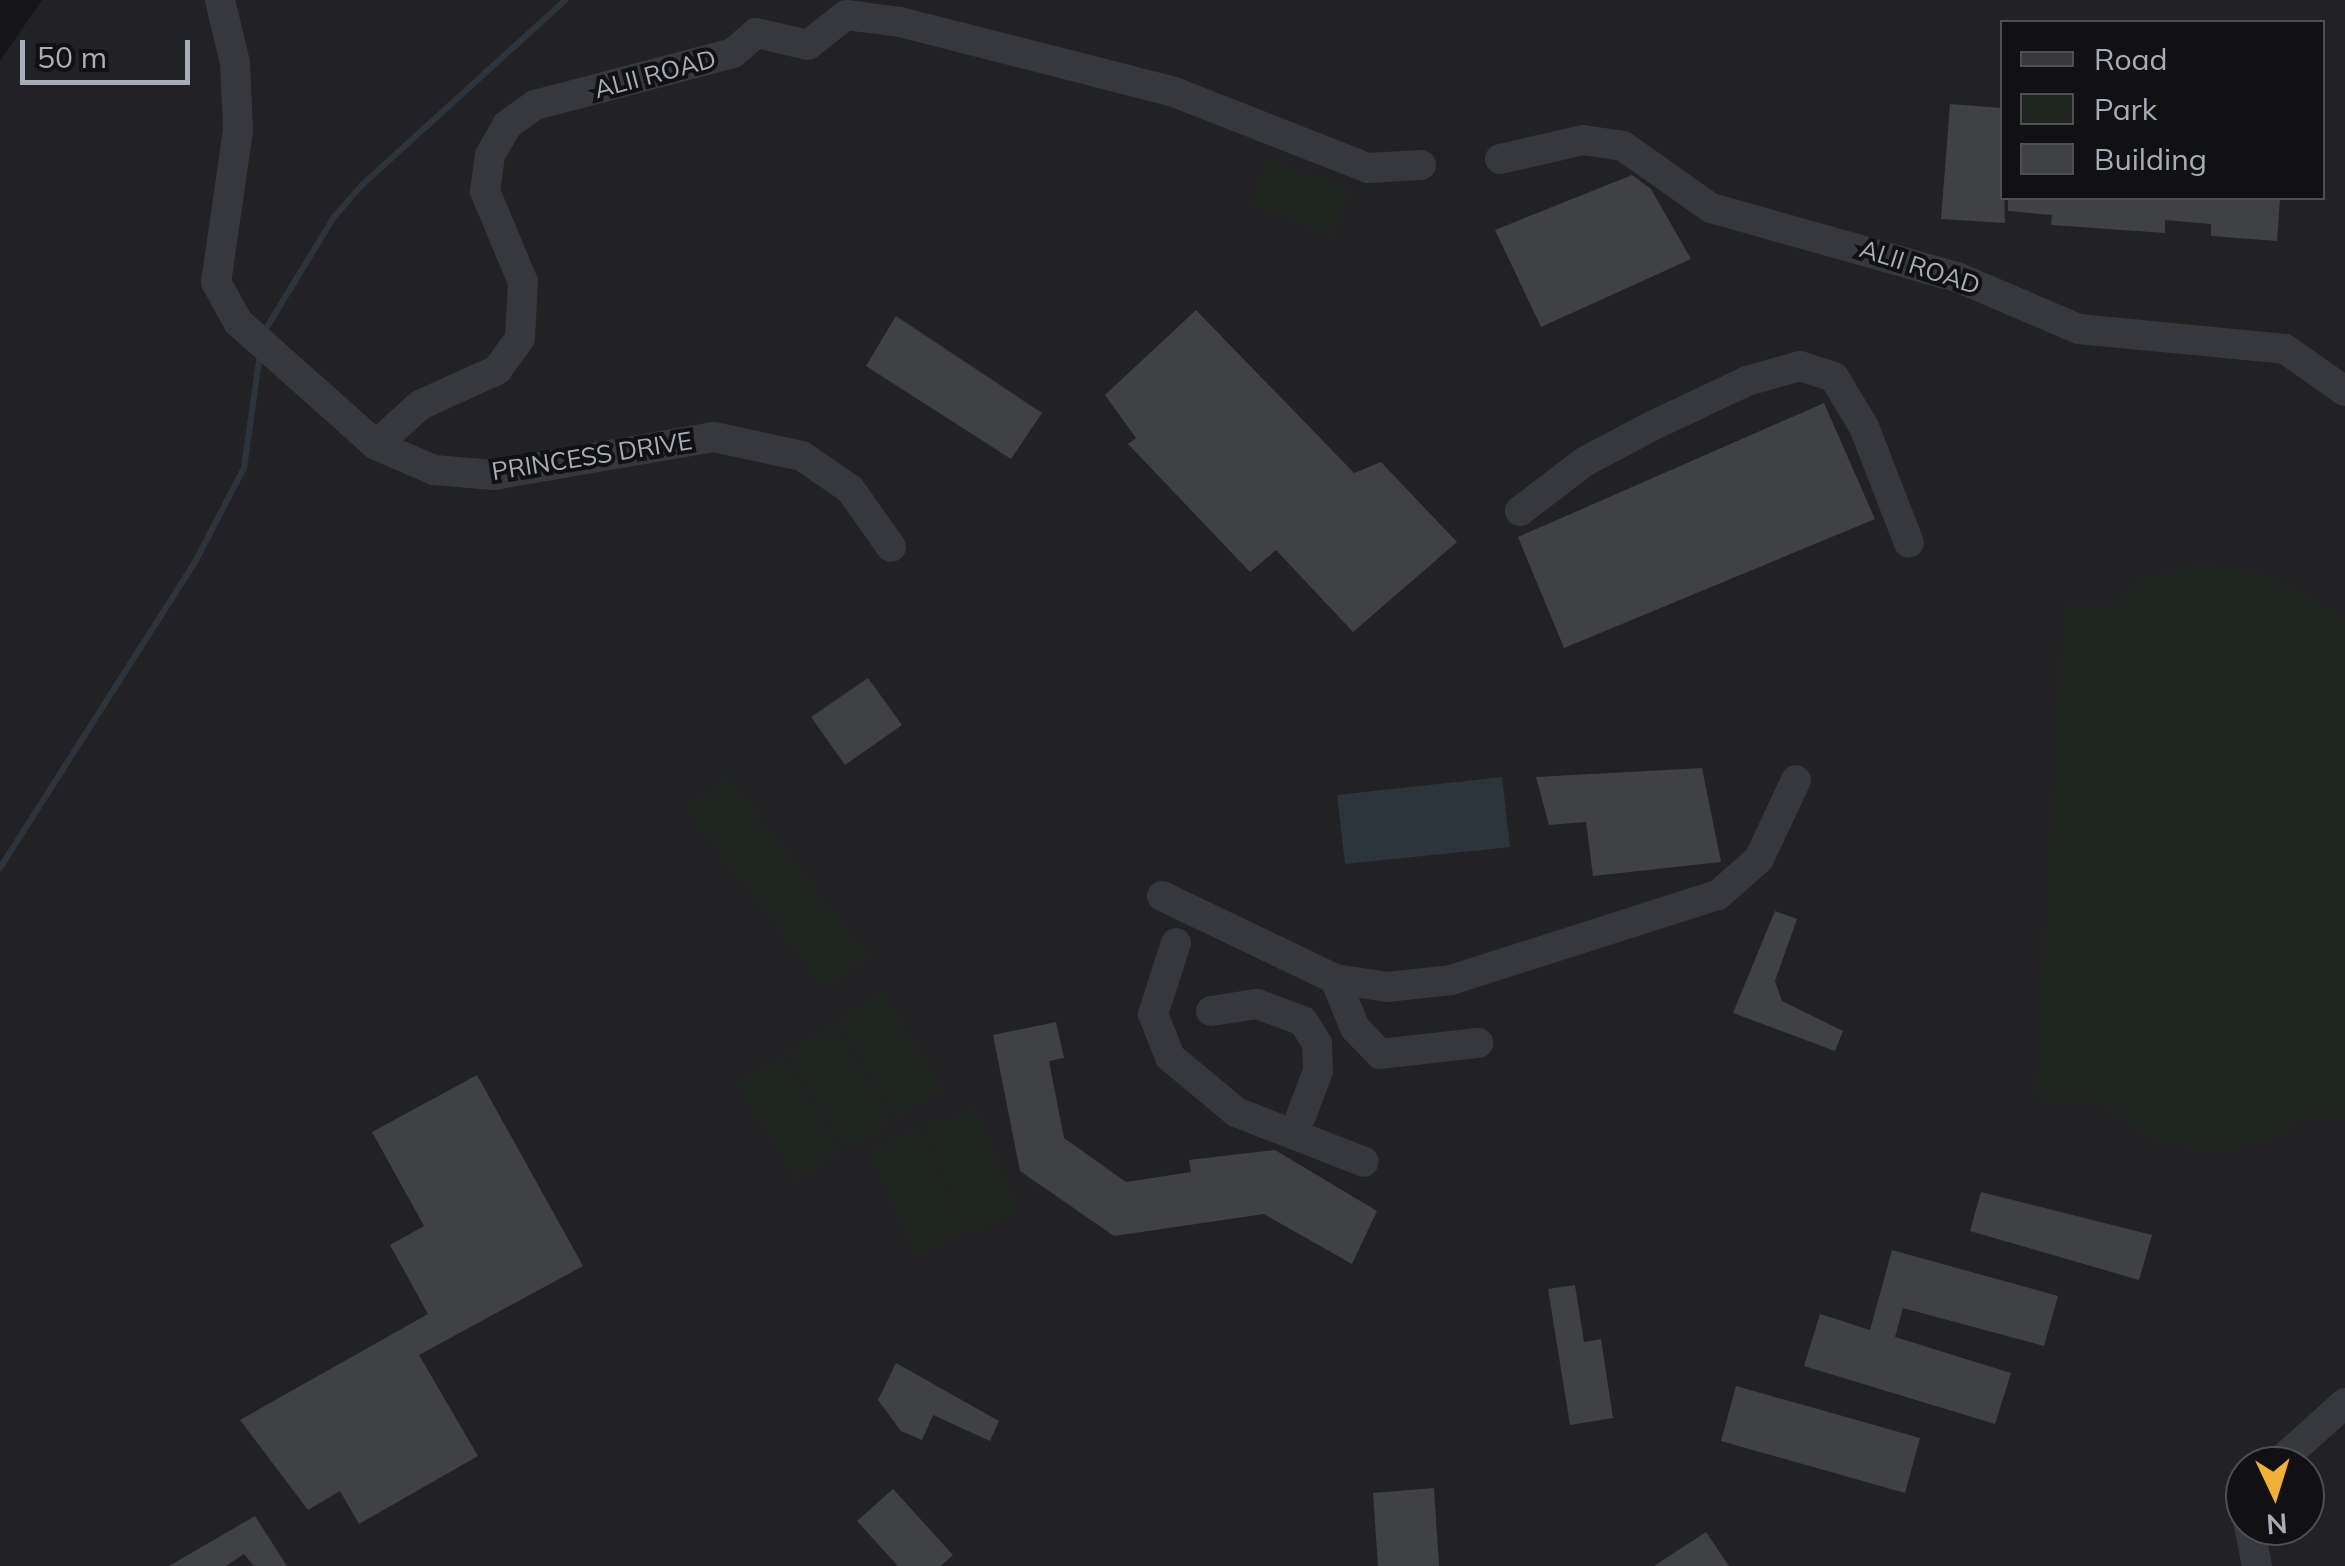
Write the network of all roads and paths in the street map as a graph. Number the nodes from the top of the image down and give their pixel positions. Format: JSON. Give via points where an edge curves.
{"nodes":[{"id":1,"x":220,"y":0,"type":"edge"},
{"id":2,"x":1500,"y":159,"type":"dead end"},
{"id":3,"x":1421,"y":164,"type":"dead end"},
{"id":4,"x":2345,"y":392,"type":"edge"},
{"id":5,"x":376,"y":445,"type":"junction"},
{"id":6,"x":1520,"y":511,"type":"dead end"},
{"id":7,"x":1909,"y":543,"type":"dead end"},
{"id":8,"x":891,"y":547,"type":"dead end"},
{"id":9,"x":1796,"y":780,"type":"dead end"},
{"id":10,"x":1162,"y":896,"type":"dead end"},
{"id":11,"x":1176,"y":943,"type":"dead end"},
{"id":12,"x":1336,"y":979,"type":"junction"},
{"id":13,"x":1211,"y":1011,"type":"dead end"},
{"id":14,"x":1478,"y":1042,"type":"dead end"},
{"id":15,"x":1301,"y":1116,"type":"dead end"},
{"id":16,"x":1364,"y":1162,"type":"dead end"},
{"id":17,"x":2345,"y":1404,"type":"edge"},
{"id":18,"x":2298,"y":1446,"type":"edge"}],
"edges":[{"from":1,"to":5,"type":"street","name":"PRINCESS DRIVE","via":[[235,63],[238,130],[216,282],[238,322]]},
{"from":2,"to":4,"type":"street","name":"ALII ROAD","via":[[1583,140],[1624,146],[1711,208],[1957,277],[2079,329],[2285,349]]},
{"from":3,"to":5,"type":"street","name":"ALII ROAD","via":[[1368,168],[1162,88],[900,22],[846,16],[808,45],[756,33],[733,53],[536,106],[506,125],[490,155],[485,190],[523,282],[520,338],[498,370],[420,405]]},
{"from":5,"to":8,"type":"street","name":"PRINCESS DRIVE","via":[[434,470],[494,475],[714,437],[802,456],[850,489]]},
{"from":6,"to":7,"type":"street","via":[[1584,462],[1654,425],[1800,366],[1834,377],[1864,427]]},
{"from":9,"to":12,"type":"street","via":[[1760,859],[1718,895],[1451,980],[1387,987]]},
{"from":10,"to":12,"type":"street"},
{"from":11,"to":16,"type":"street","via":[[1153,1014],[1170,1057],[1236,1112]]},
{"from":12,"to":14,"type":"street","via":[[1355,1028],[1380,1054]]},
{"from":13,"to":15,"type":"street","via":[[1257,1004],[1302,1022],[1317,1043],[1318,1070]]},
{"from":17,"to":18,"type":"street"}]}
